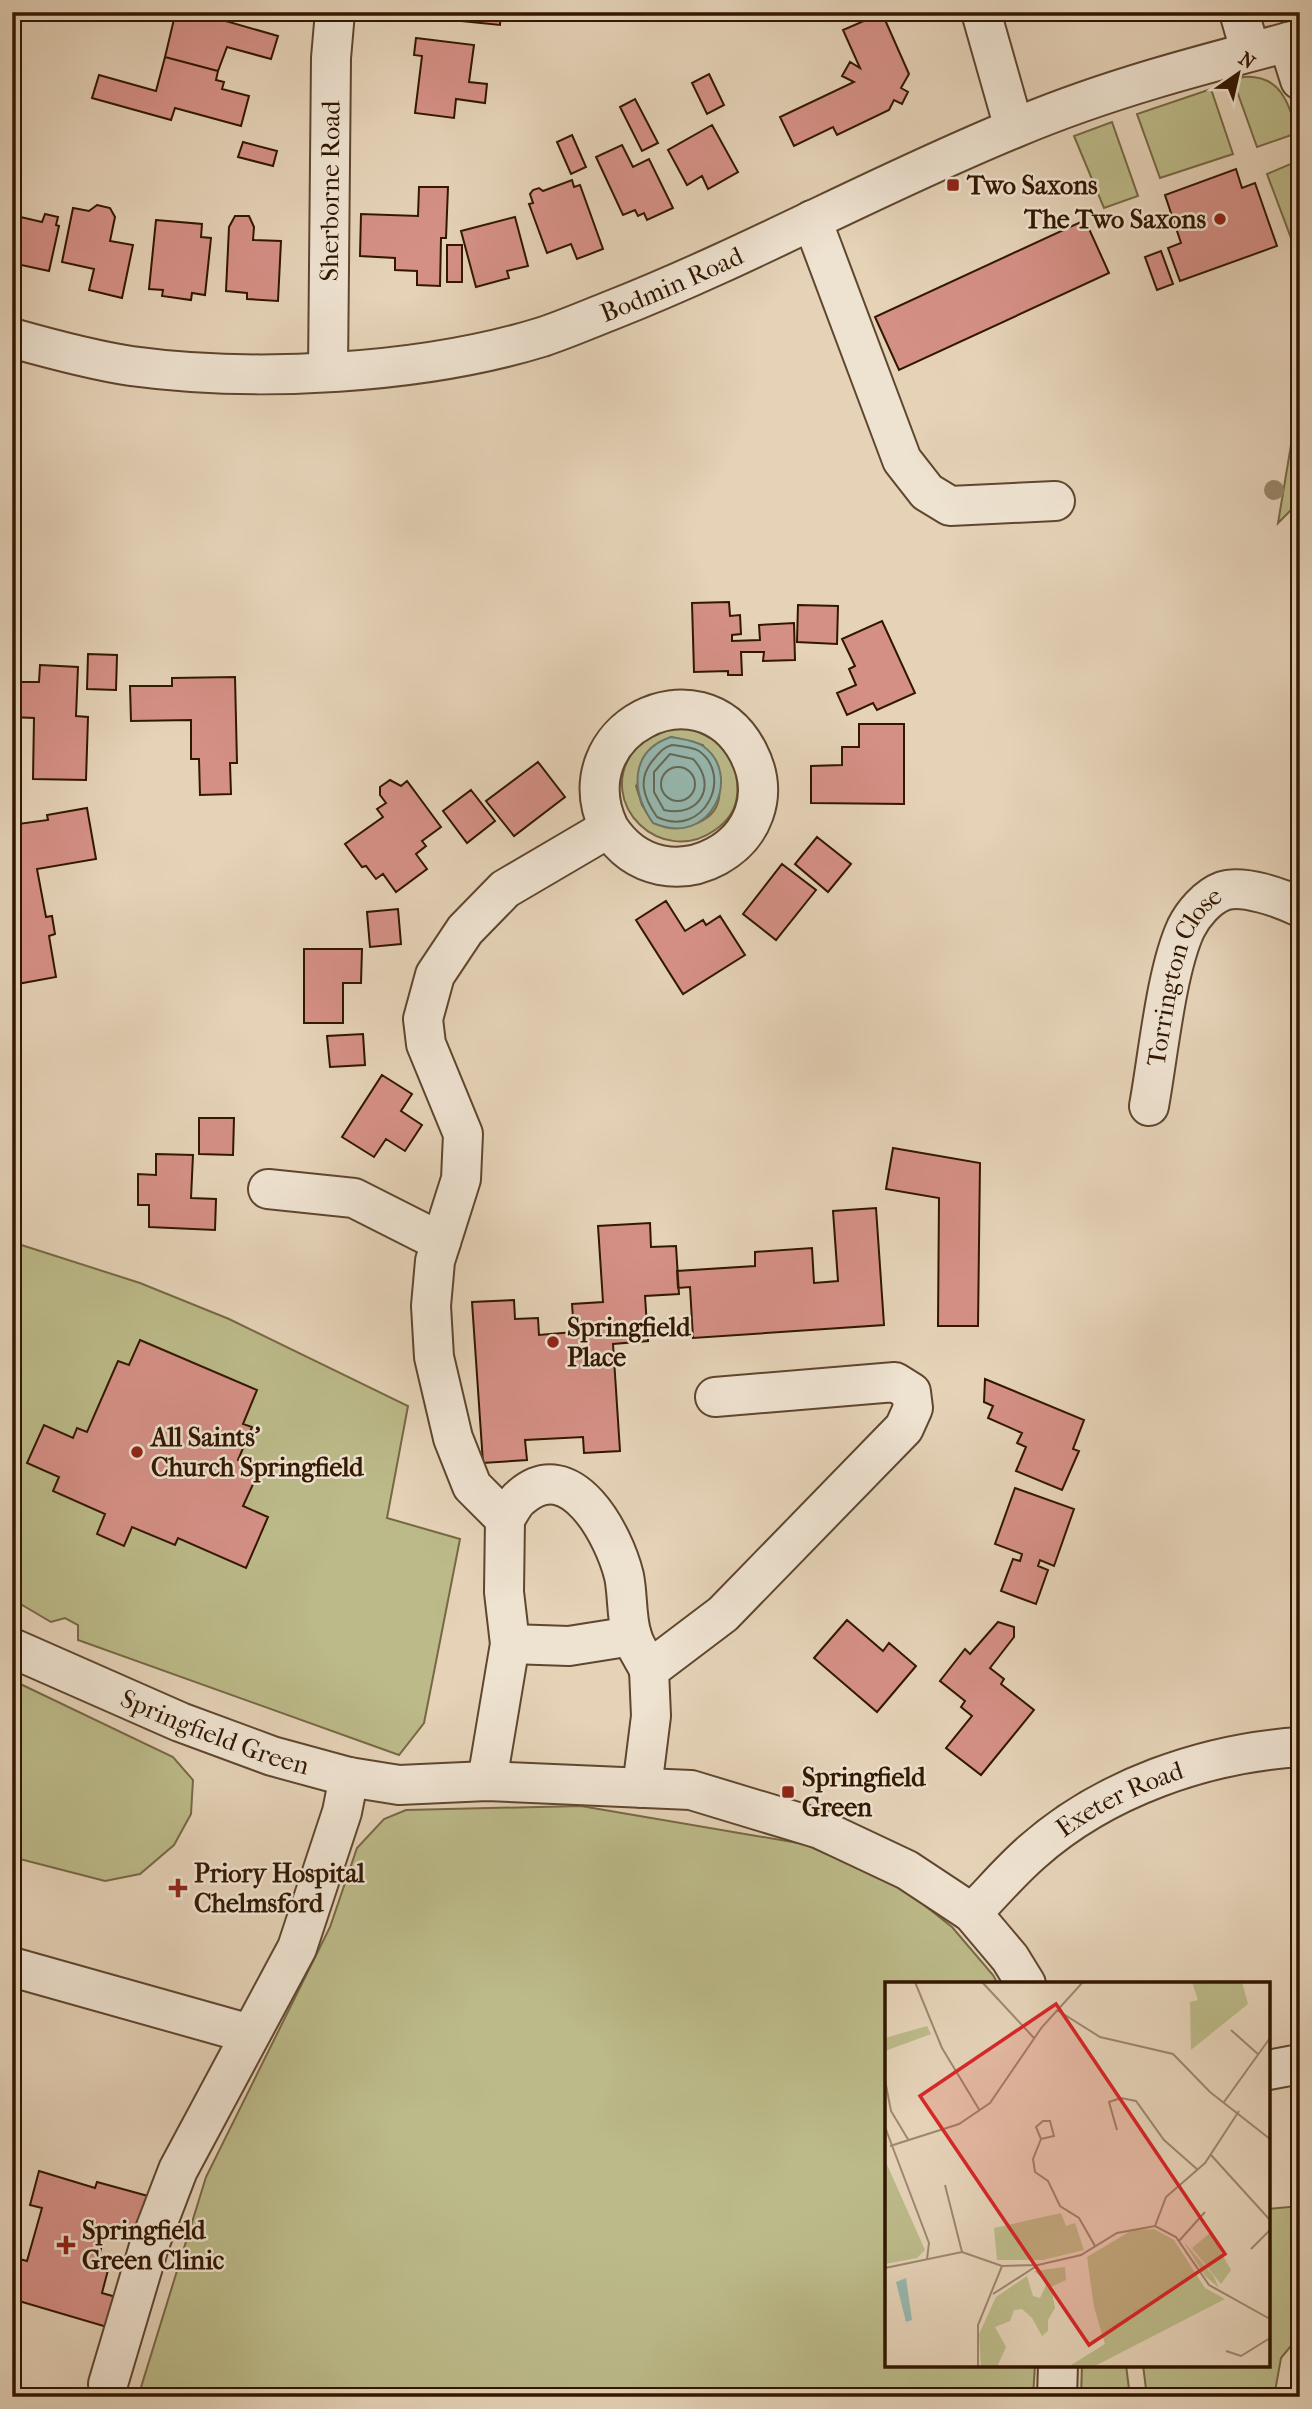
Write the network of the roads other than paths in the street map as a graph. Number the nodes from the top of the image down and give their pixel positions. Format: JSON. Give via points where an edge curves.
{"nodes":[{"id":1,"x":335,"y":12,"type":"edge"},
{"id":2,"x":981,"y":12,"type":"edge"},
{"id":3,"x":1239,"y":12,"type":"edge"},
{"id":4,"x":1294,"y":40,"type":"edge"},
{"id":5,"x":1250,"y":50,"type":"junction"},
{"id":6,"x":1300,"y":80,"type":"edge"},
{"id":7,"x":1014,"y":128,"type":"junction"},
{"id":8,"x":812,"y":220,"type":"junction"},
{"id":9,"x":12,"y":338,"type":"edge"},
{"id":10,"x":328,"y":370,"type":"junction"},
{"id":11,"x":1055,"y":501,"type":"dead end"},
{"id":12,"x":608,"y":828,"type":"junction"},
{"id":13,"x":1300,"y":906,"type":"edge"},
{"id":14,"x":1149,"y":1106,"type":"dead end"},
{"id":15,"x":268,"y":1189,"type":"dead end"},
{"id":16,"x":441,"y":1242,"type":"junction"},
{"id":17,"x":715,"y":1397,"type":"dead end"},
{"id":18,"x":505,"y":1519,"type":"junction"},
{"id":19,"x":632,"y":1636,"type":"junction"},
{"id":20,"x":510,"y":1644,"type":"junction"},
{"id":21,"x":15,"y":1651,"type":"edge"},
{"id":22,"x":649,"y":1670,"type":"junction"},
{"id":23,"x":1300,"y":1746,"type":"edge"},
{"id":24,"x":349,"y":1777,"type":"junction"},
{"id":25,"x":487,"y":1781,"type":"junction"},
{"id":26,"x":642,"y":1788,"type":"junction"},
{"id":27,"x":972,"y":1913,"type":"junction"},
{"id":28,"x":12,"y":1967,"type":"edge"},
{"id":29,"x":1025,"y":1982,"type":"edge"},
{"id":30,"x":250,"y":2034,"type":"junction"},
{"id":31,"x":1300,"y":2064,"type":"edge"},
{"id":32,"x":1270,"y":2070,"type":"edge"},
{"id":33,"x":1058,"y":2367,"type":"edge"},
{"id":34,"x":108,"y":2384,"type":"dead end"},
{"id":35,"x":1057,"y":2397,"type":"edge"}],
"edges":[{"from":1,"to":10,"type":"street","name":"Sherborne Road"},
{"from":2,"to":7,"type":"street"},
{"from":3,"to":5,"type":"street"},
{"from":4,"to":5,"type":"street","name":"Bodmin Road"},
{"from":4,"to":6,"type":"street"},
{"from":5,"to":7,"type":"street","name":"Bodmin Road"},
{"from":7,"to":8,"type":"street","name":"Bodmin Road"},
{"from":8,"to":10,"type":"street","name":"Bodmin Road","via":[[654,293],[542,337],[434,361]]},
{"from":8,"to":11,"type":"street","via":[[902,460],[927,492],[950,506]]},
{"from":9,"to":10,"type":"street","name":"Bodmin Road","via":[[131,366],[225,374]]},
{"from":12,"to":12,"type":"street","via":[[598,793],[601,769],[610,747],[627,727],[649,714],[667,710],[700,713],[726,726],[747,750],[756,785],[751,820],[729,850],[706,863],[681,868],[656,865],[633,855]]},
{"from":12,"to":16,"type":"street","via":[[505,889],[465,930],[435,975],[423,1018],[426,1044],[463,1134],[461,1179]]},
{"from":13,"to":14,"type":"street","name":"Torrington Close","via":[[1270,894],[1224,890],[1200,906],[1185,929],[1171,981]]},
{"from":15,"to":16,"type":"street","via":[[354,1198]]},
{"from":16,"to":18,"type":"street","via":[[431,1306],[434,1357],[450,1424],[472,1486]]},
{"from":17,"to":22,"type":"street","via":[[895,1382],[911,1392],[913,1408],[904,1428],[723,1614]]},
{"from":18,"to":19,"type":"street","via":[[520,1497],[536,1487],[556,1484],[584,1499],[605,1528],[623,1575]]},
{"from":18,"to":20,"type":"street","via":[[504,1592]]},
{"from":19,"to":20,"type":"street","via":[[569,1646]]},
{"from":19,"to":22,"type":"street"},
{"from":20,"to":25,"type":"street"},
{"from":21,"to":24,"type":"street","name":"Springfield Green","via":[[180,1722],[272,1756]]},
{"from":22,"to":26,"type":"street","via":[[651,1716]]},
{"from":23,"to":27,"type":"street","name":"Exeter Road","via":[[1216,1758],[1129,1791],[1055,1833]]},
{"from":24,"to":25,"type":"street","name":"Springfield Green","via":[[399,1784]]},
{"from":24,"to":30,"type":"street","via":[[309,1919],[293,1958]]},
{"from":25,"to":26,"type":"street","name":"Springfield Green"},
{"from":26,"to":27,"type":"street","name":"Springfield Green","via":[[691,1790],[820,1829],[907,1870]]},
{"from":27,"to":29,"type":"street","name":"Springfield Green"},
{"from":28,"to":30,"type":"street"},
{"from":30,"to":34,"type":"street","via":[[164,2203]]},
{"from":31,"to":32,"type":"street"},
{"from":33,"to":35,"type":"street"}]}
